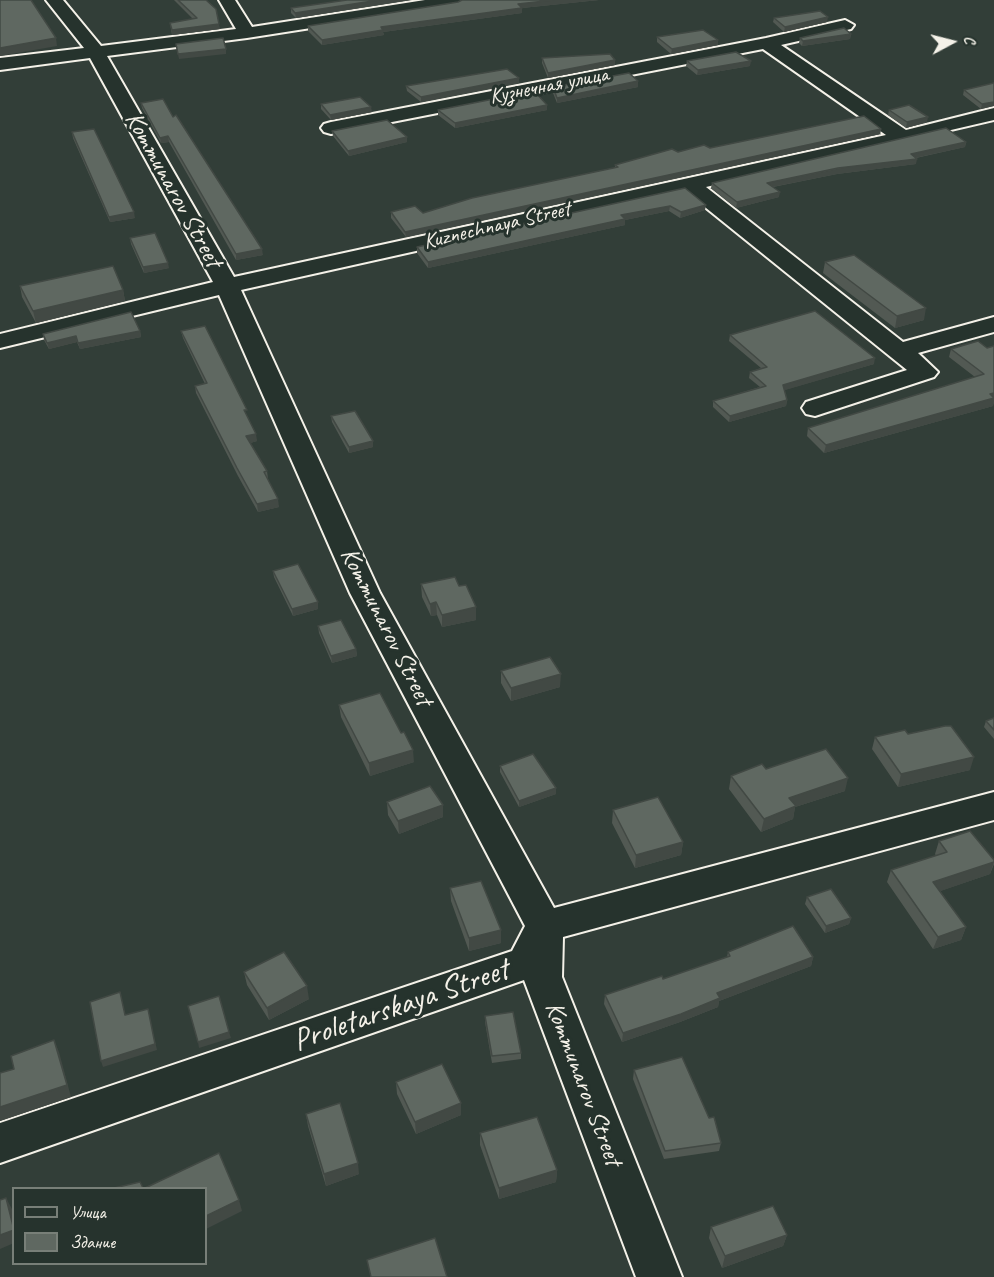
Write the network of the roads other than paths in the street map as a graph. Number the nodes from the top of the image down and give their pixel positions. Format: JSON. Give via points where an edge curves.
{"nodes":[{"id":1,"x":54,"y":0,"type":"edge"},
{"id":2,"x":227,"y":0,"type":"edge"},
{"id":3,"x":458,"y":0,"type":"edge"},
{"id":4,"x":845,"y":25,"type":"dead end"},
{"id":5,"x":247,"y":33,"type":"junction"},
{"id":6,"x":766,"y":43,"type":"junction"},
{"id":7,"x":95,"y":50,"type":"junction"},
{"id":8,"x":0,"y":64,"type":"edge"},
{"id":9,"x":994,"y":114,"type":"edge"},
{"id":10,"x":332,"y":128,"type":"edge"},
{"id":11,"x":903,"y":137,"type":"junction"},
{"id":12,"x":688,"y":183,"type":"junction"},
{"id":13,"x":226,"y":286,"type":"junction"},
{"id":14,"x":994,"y":324,"type":"edge"},
{"id":15,"x":0,"y":341,"type":"edge"},
{"id":16,"x":899,"y":351,"type":"junction"},
{"id":17,"x":815,"y":408,"type":"dead end"},
{"id":18,"x":994,"y":806,"type":"edge"},
{"id":19,"x":544,"y":926,"type":"junction"},
{"id":20,"x":0,"y":1143,"type":"edge"},
{"id":21,"x":659,"y":1277,"type":"edge"}],
"edges":[{"from":1,"to":7,"type":"street","name":"Kommunarov Street"},
{"from":2,"to":5,"type":"street"},
{"from":3,"to":5,"type":"street"},
{"from":4,"to":6,"type":"street","name":"Кузнечная улица"},
{"from":5,"to":7,"type":"street"},
{"from":6,"to":10,"type":"street","name":"Кузнечная улица"},
{"from":6,"to":11,"type":"street"},
{"from":7,"to":8,"type":"street"},
{"from":7,"to":13,"type":"street","name":"Kommunarov Street"},
{"from":9,"to":11,"type":"street","name":"Kuznechnaya Street"},
{"from":11,"to":12,"type":"street","name":"Kuznechnaya Street"},
{"from":12,"to":13,"type":"street","name":"Kuznechnaya Street"},
{"from":12,"to":16,"type":"street"},
{"from":13,"to":15,"type":"street","name":"Kuznechnaya Street"},
{"from":13,"to":19,"type":"street","name":"Kommunarov Street","via":[[365,593]]},
{"from":14,"to":16,"type":"street"},
{"from":16,"to":17,"type":"street","via":[[925,372]]},
{"from":18,"to":19,"type":"street"},
{"from":19,"to":20,"type":"street","name":"Proletarskaya Street","via":[[526,963]]},
{"from":19,"to":21,"type":"street","name":"Kommunarov Street","via":[[542,977]]}]}
